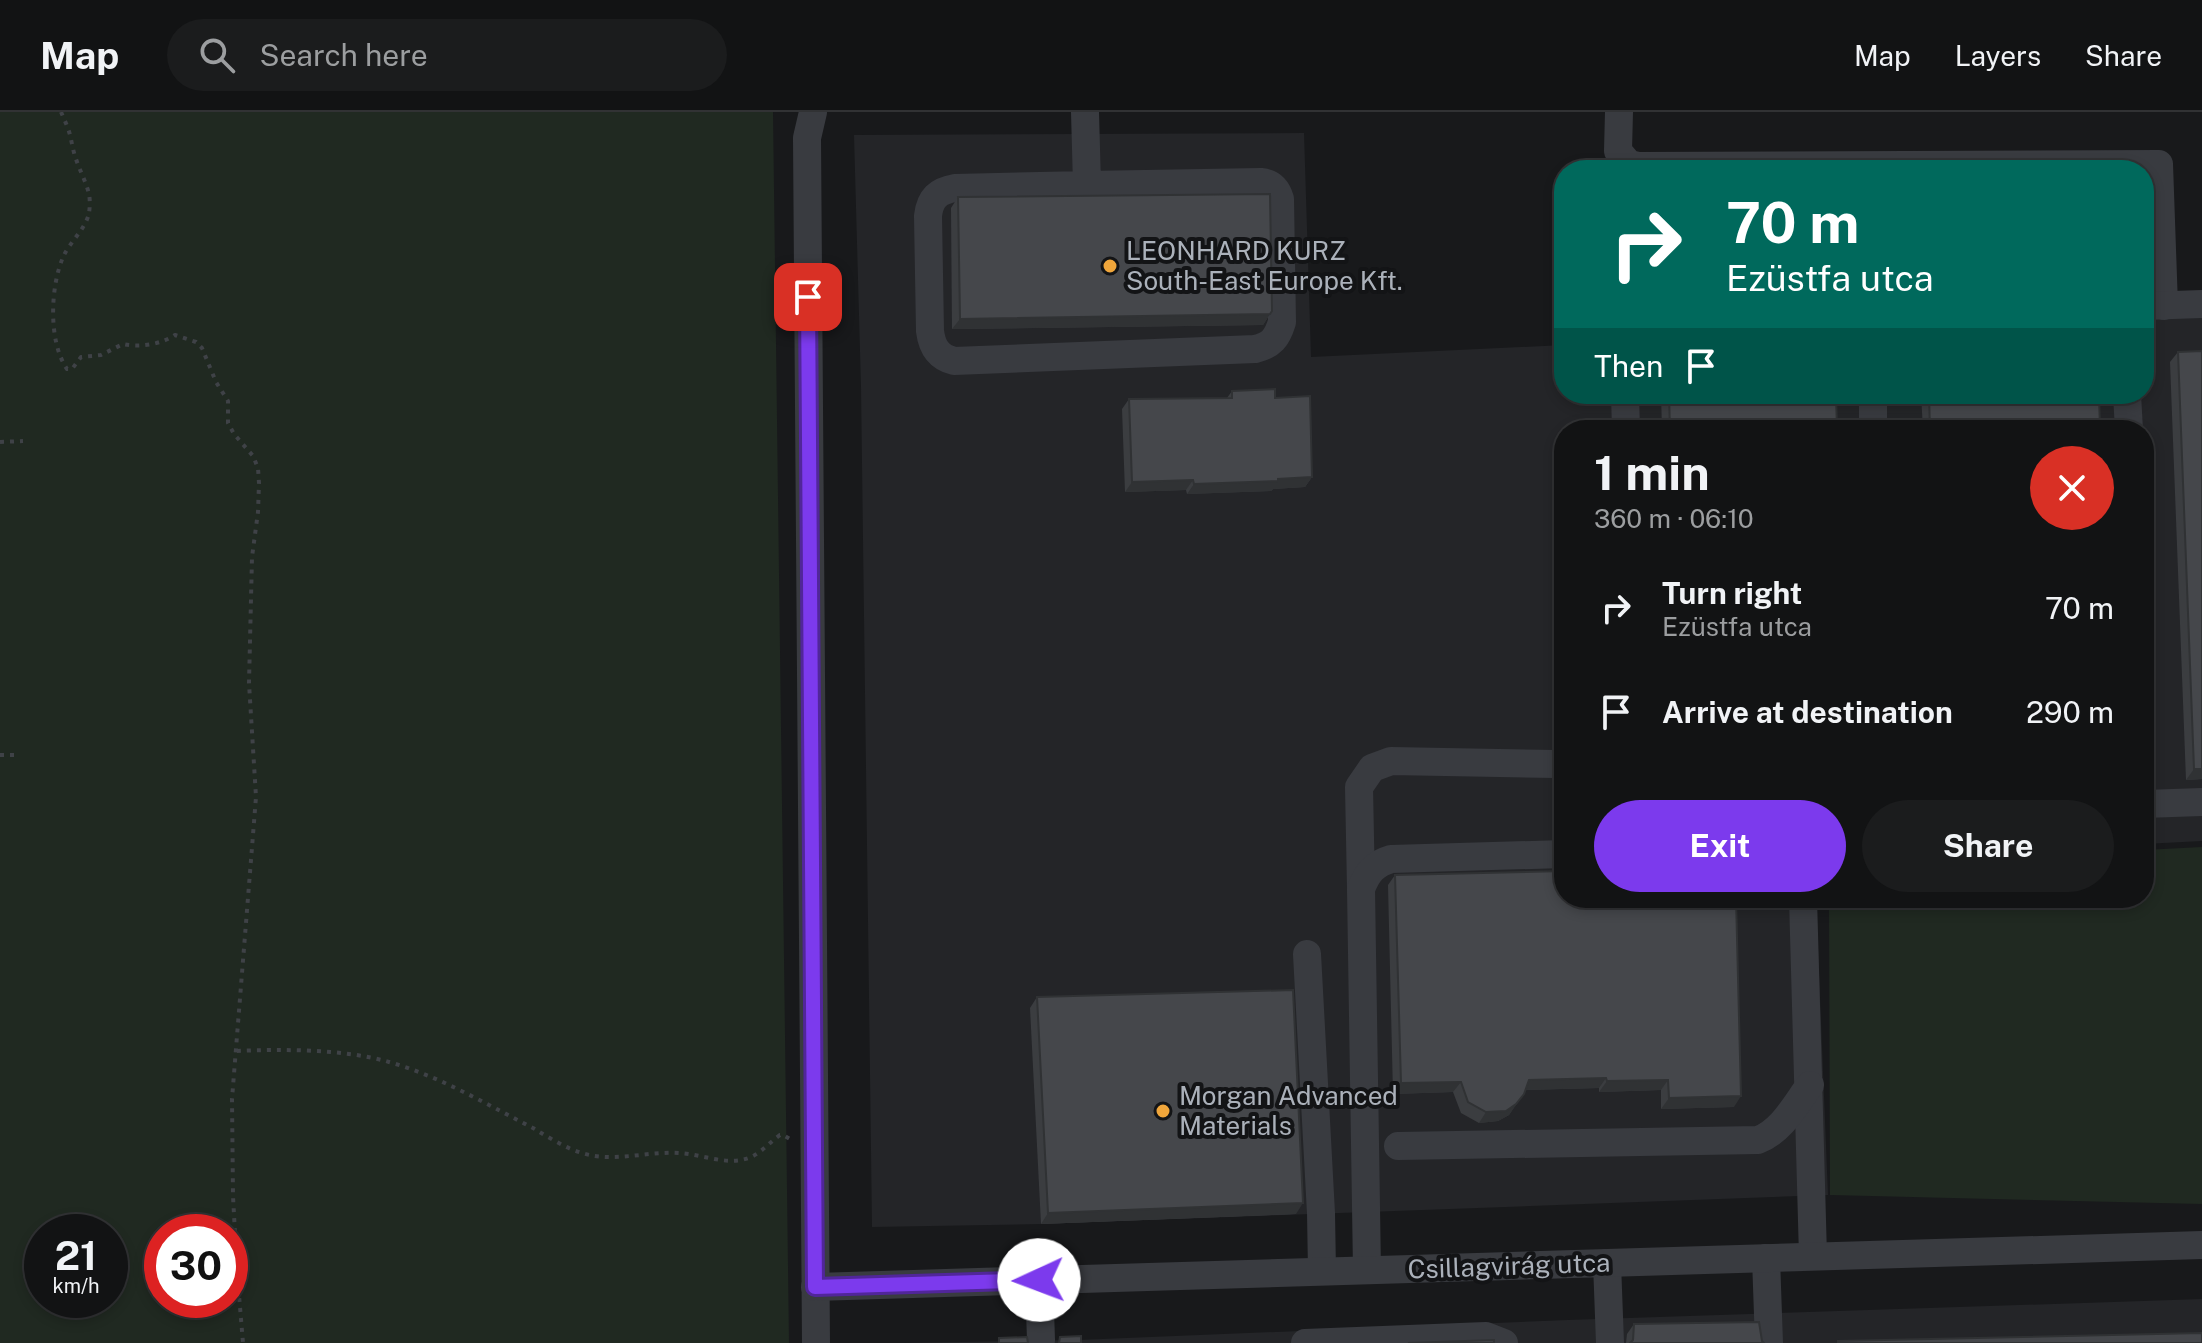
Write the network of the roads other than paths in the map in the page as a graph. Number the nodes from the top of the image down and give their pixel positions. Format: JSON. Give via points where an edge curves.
{"nodes":[{"id":1,"x":813,"y":112,"type":"edge"},
{"id":2,"x":1085,"y":112,"type":"edge"},
{"id":3,"x":1619,"y":112,"type":"edge"},
{"id":4,"x":1626,"y":160,"type":"edge"},
{"id":5,"x":2154,"y":164,"type":"edge"},
{"id":6,"x":1087,"y":185,"type":"junction"},
{"id":7,"x":2202,"y":304,"type":"edge"},
{"id":8,"x":2154,"y":306,"type":"edge"},
{"id":9,"x":1554,"y":764,"type":"edge"},
{"id":10,"x":2202,"y":802,"type":"edge"},
{"id":11,"x":2154,"y":804,"type":"edge"},
{"id":12,"x":1554,"y":854,"type":"edge"},
{"id":13,"x":1361,"y":889,"type":"junction"},
{"id":14,"x":1803,"y":908,"type":"edge"},
{"id":15,"x":1307,"y":954,"type":"dead end"},
{"id":16,"x":1810,"y":1085,"type":"junction"},
{"id":17,"x":1398,"y":1146,"type":"dead end"},
{"id":18,"x":2202,"y":1245,"type":"edge"},
{"id":19,"x":1813,"y":1256,"type":"junction"},
{"id":20,"x":1766,"y":1258,"type":"junction"},
{"id":21,"x":1607,"y":1263,"type":"junction"},
{"id":22,"x":1367,"y":1270,"type":"junction"},
{"id":23,"x":1322,"y":1271,"type":"junction"},
{"id":24,"x":1039,"y":1280,"type":"junction"},
{"id":25,"x":815,"y":1287,"type":"junction"},
{"id":26,"x":1041,"y":1340,"type":"dead end"},
{"id":27,"x":816,"y":1343,"type":"edge"},
{"id":28,"x":1305,"y":1343,"type":"edge"},
{"id":29,"x":1504,"y":1343,"type":"edge"},
{"id":30,"x":1610,"y":1343,"type":"edge"},
{"id":31,"x":1769,"y":1343,"type":"edge"}],
"edges":[{"from":1,"to":25,"type":"street","via":[[807,154]]},
{"from":2,"to":6,"type":"street"},
{"from":3,"to":4,"type":"street","via":[[1618,151]]},
{"from":5,"to":8,"type":"street","via":[[2159,164]]},
{"from":6,"to":6,"type":"street","via":[[1273,186],[1280,199],[1282,322],[1277,337],[1255,349],[954,361],[940,355],[930,331],[928,216],[933,198],[955,188]]},
{"from":7,"to":8,"type":"street"},
{"from":9,"to":13,"type":"street","via":[[1391,761],[1372,768],[1359,787]]},
{"from":10,"to":11,"type":"street"},
{"from":12,"to":13,"type":"street","via":[[1391,859],[1373,867]]},
{"from":13,"to":22,"type":"street"},
{"from":14,"to":16,"type":"street"},
{"from":15,"to":23,"type":"street"},
{"from":16,"to":17,"type":"street","via":[[1780,1126],[1758,1140]]},
{"from":16,"to":19,"type":"street"},
{"from":18,"to":19,"type":"street","name":"Csillagvirág utca"},
{"from":19,"to":20,"type":"street","name":"Csillagvirág utca"},
{"from":20,"to":21,"type":"street","name":"Csillagvirág utca"},
{"from":20,"to":31,"type":"street"},
{"from":21,"to":22,"type":"street","name":"Csillagvirág utca"},
{"from":21,"to":30,"type":"street"},
{"from":22,"to":23,"type":"street","name":"Csillagvirág utca"},
{"from":23,"to":24,"type":"street","name":"Csillagvirág utca"},
{"from":24,"to":25,"type":"street","name":"Csillagvirág utca"},
{"from":24,"to":26,"type":"street"},
{"from":25,"to":27,"type":"street"},
{"from":28,"to":29,"type":"street","via":[[1486,1336]]}]}
